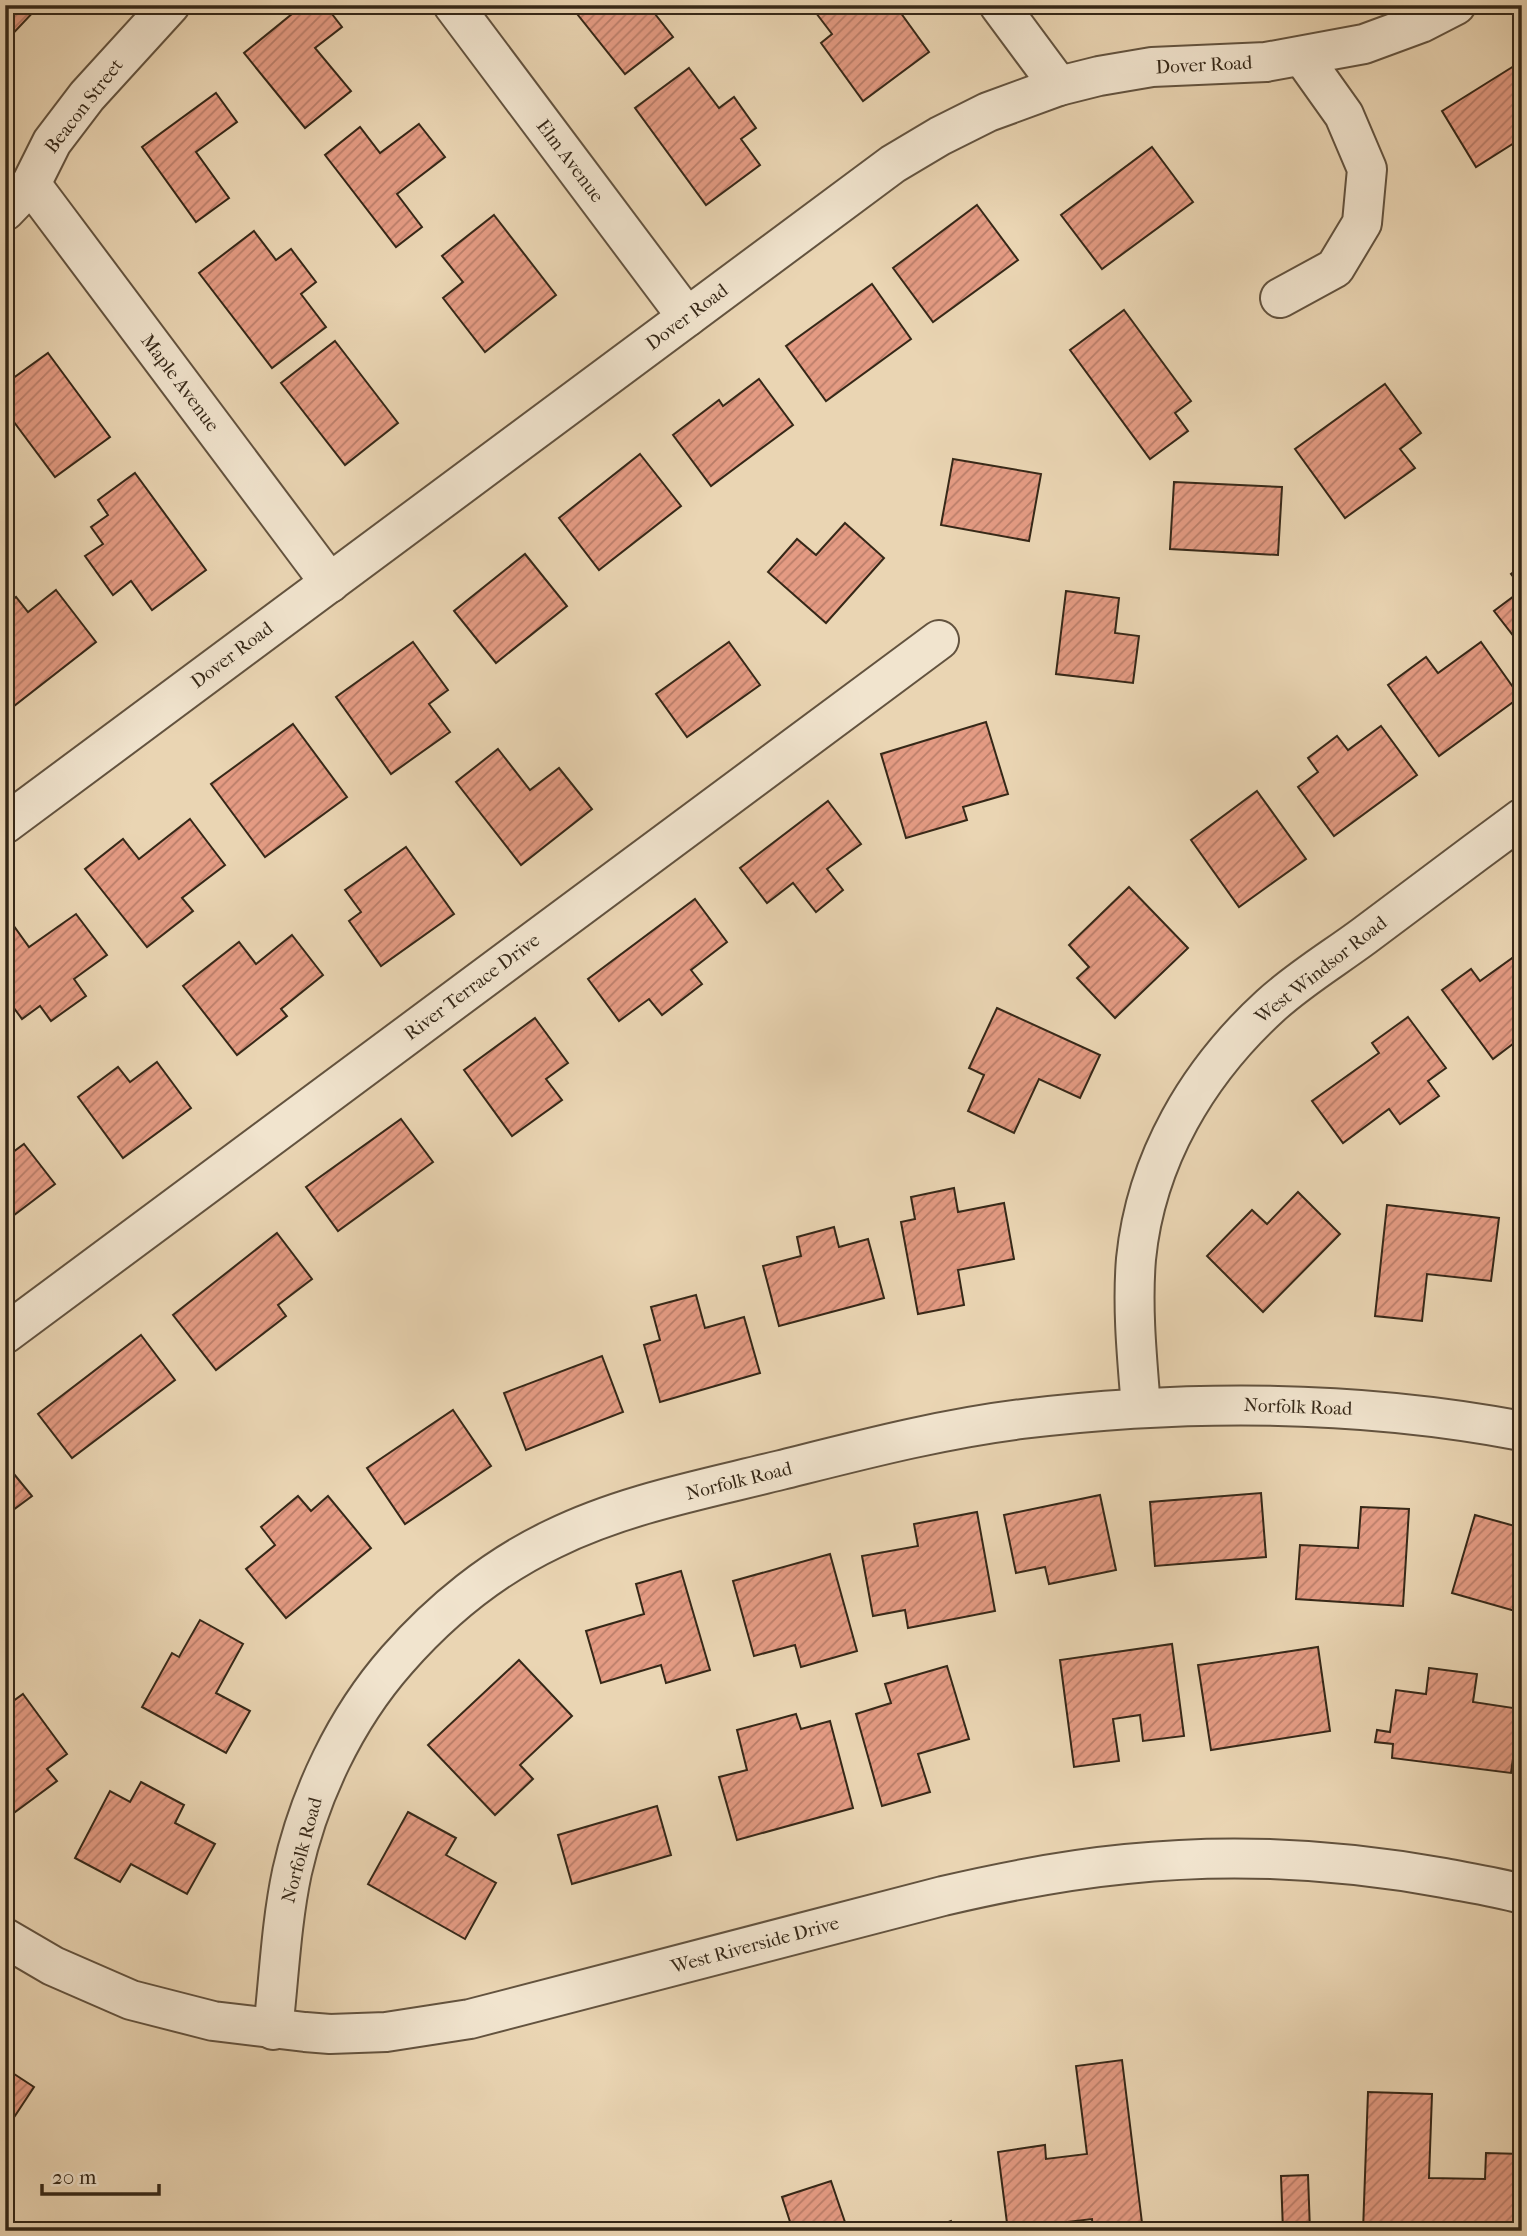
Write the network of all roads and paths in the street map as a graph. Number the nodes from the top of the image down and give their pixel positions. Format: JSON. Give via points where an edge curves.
{"nodes":[{"id":1,"x":170,"y":5,"type":"edge"},
{"id":2,"x":453,"y":5,"type":"edge"},
{"id":3,"x":999,"y":5,"type":"edge"},
{"id":4,"x":1456,"y":5,"type":"edge"},
{"id":5,"x":1302,"y":55,"type":"junction"},
{"id":6,"x":1059,"y":86,"type":"junction"},
{"id":7,"x":31,"y":184,"type":"junction"},
{"id":8,"x":5,"y":211,"type":"edge"},
{"id":9,"x":1280,"y":298,"type":"dead end"},
{"id":10,"x":687,"y":317,"type":"junction"},
{"id":11,"x":330,"y":583,"type":"junction"},
{"id":12,"x":939,"y":640,"type":"dead end"},
{"id":13,"x":1522,"y":818,"type":"edge"},
{"id":14,"x":5,"y":824,"type":"edge"},
{"id":15,"x":5,"y":1334,"type":"edge"},
{"id":16,"x":1141,"y":1407,"type":"junction"},
{"id":17,"x":1522,"y":1430,"type":"edge"},
{"id":18,"x":1522,"y":1894,"type":"edge"},
{"id":19,"x":5,"y":1938,"type":"edge"},
{"id":20,"x":273,"y":2030,"type":"junction"}],
"edges":[{"from":1,"to":7,"type":"street","name":"Beacon Street","via":[[59,132]]},
{"from":2,"to":10,"type":"street","name":"Elm Avenue"},
{"from":3,"to":6,"type":"street"},
{"from":4,"to":5,"type":"street","name":"Dover Road","via":[[1364,44]]},
{"from":5,"to":6,"type":"street","name":"Dover Road","via":[[1266,62],[1152,67]]},
{"from":5,"to":9,"type":"street","via":[[1344,115],[1367,169],[1362,223],[1335,268]]},
{"from":6,"to":10,"type":"street","name":"Dover Road","via":[[988,112],[893,164]]},
{"from":7,"to":8,"type":"street","name":"Beacon Street"},
{"from":7,"to":11,"type":"street","name":"Maple Avenue"},
{"from":10,"to":11,"type":"street","name":"Dover Road"},
{"from":11,"to":14,"type":"street","name":"Dover Road"},
{"from":12,"to":15,"type":"street","name":"River Terrace Drive"},
{"from":13,"to":16,"type":"street","name":"West Windsor Road","via":[[1272,1004],[1230,1045],[1194,1092],[1167,1144],[1147,1200],[1136,1258]]},
{"from":16,"to":17,"type":"street","name":"Norfolk Road","via":[[1369,1410]]},
{"from":16,"to":20,"type":"street","name":"Norfolk Road","via":[[1020,1419],[900,1440],[657,1502],[550,1540],[493,1574],[441,1615],[395,1662],[339,1744],[312,1805],[293,1869]]},
{"from":18,"to":20,"type":"street","name":"West Riverside Drive","via":[[1395,1869],[1318,1861],[1202,1859],[1125,1864],[943,1896],[470,2019],[386,2032]]},
{"from":19,"to":20,"type":"street","name":"West Riverside Drive","via":[[53,1966],[131,2000],[213,2021]]}]}
